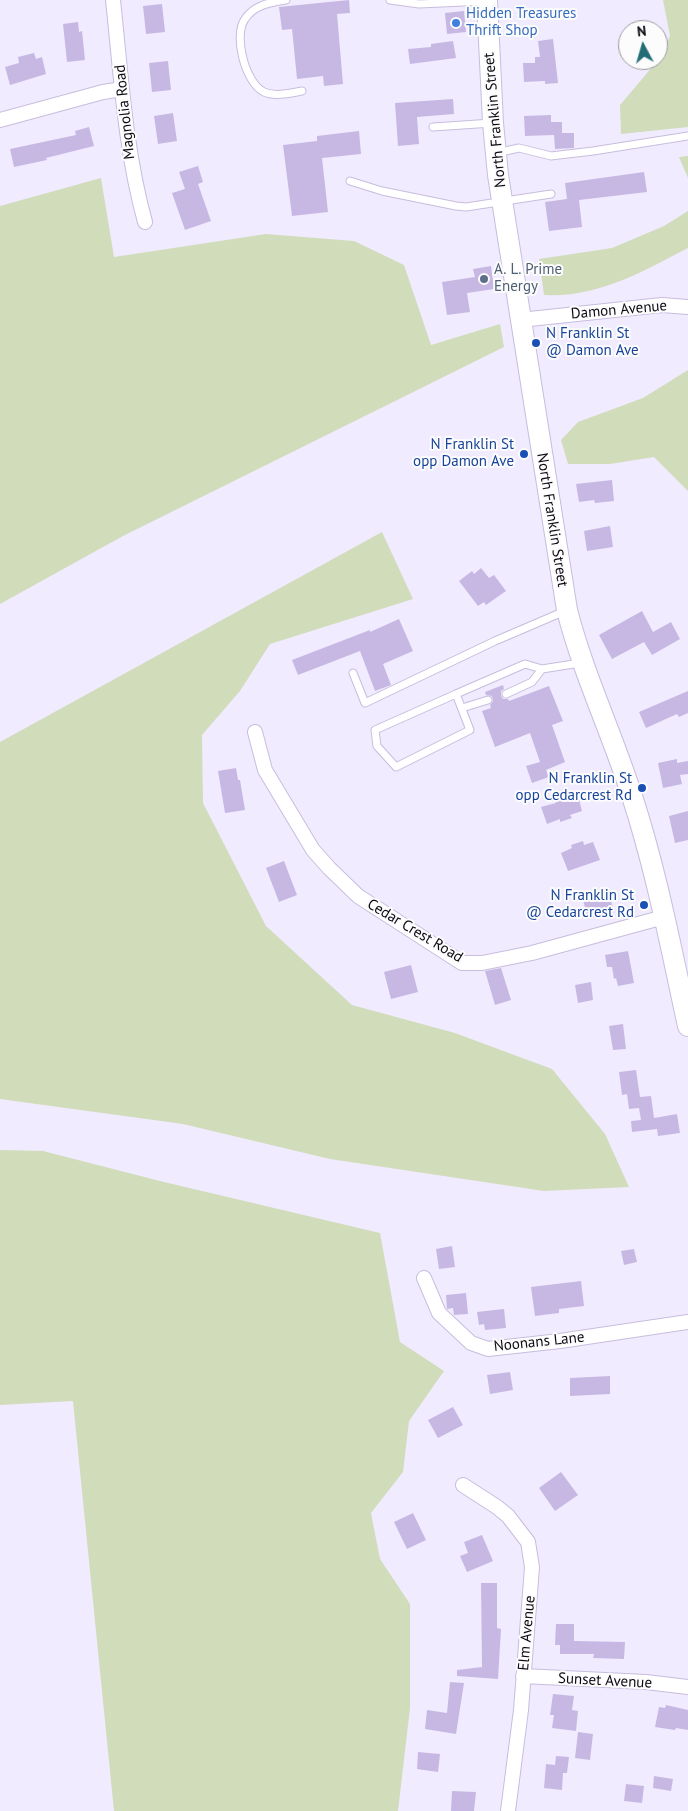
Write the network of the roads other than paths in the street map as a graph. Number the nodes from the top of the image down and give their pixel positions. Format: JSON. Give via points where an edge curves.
{"nodes":[{"id":1,"x":113,"y":0,"type":"edge"},
{"id":2,"x":286,"y":0,"type":"edge"},
{"id":3,"x":390,"y":0,"type":"edge"},
{"id":4,"x":487,"y":1,"type":"edge"},
{"id":5,"x":122,"y":89,"type":"junction"},
{"id":6,"x":302,"y":91,"type":"dead end"},
{"id":7,"x":0,"y":120,"type":"edge"},
{"id":8,"x":493,"y":123,"type":"junction"},
{"id":9,"x":433,"y":128,"type":"dead end"},
{"id":10,"x":688,"y":136,"type":"edge"},
{"id":11,"x":495,"y":153,"type":"junction"},
{"id":12,"x":350,"y":182,"type":"dead end"},
{"id":13,"x":551,"y":194,"type":"dead end"},
{"id":14,"x":502,"y":202,"type":"junction"},
{"id":15,"x":145,"y":222,"type":"dead end"},
{"id":16,"x":688,"y":306,"type":"edge"},
{"id":17,"x":520,"y":320,"type":"junction"},
{"id":18,"x":567,"y":610,"type":"junction"},
{"id":19,"x":583,"y":662,"type":"junction"},
{"id":20,"x":542,"y":670,"type":"junction"},
{"id":21,"x":353,"y":673,"type":"dead end"},
{"id":22,"x":456,"y":694,"type":"junction"},
{"id":23,"x":506,"y":694,"type":"dead end"},
{"id":24,"x":488,"y":700,"type":"dead end"},
{"id":25,"x":462,"y":708,"type":"junction"},
{"id":26,"x":255,"y":732,"type":"dead end"},
{"id":27,"x":664,"y":917,"type":"junction"},
{"id":28,"x":688,"y":1026,"type":"edge"},
{"id":29,"x":424,"y":1278,"type":"dead end"},
{"id":30,"x":688,"y":1322,"type":"edge"},
{"id":31,"x":463,"y":1485,"type":"dead end"},
{"id":32,"x":523,"y":1676,"type":"junction"},
{"id":33,"x":688,"y":1687,"type":"edge"},
{"id":34,"x":508,"y":1811,"type":"edge"}],
"edges":[{"from":1,"to":5,"type":"street","name":"Magnolia Road"},
{"from":2,"to":6,"type":"lane","via":[[259,7],[243,21],[240,35],[244,64],[251,81],[261,91],[277,94]]},
{"from":3,"to":4,"type":"lane","via":[[419,4]]},
{"from":4,"to":8,"type":"main road","name":"North Franklin Street"},
{"from":5,"to":7,"type":"street"},
{"from":5,"to":15,"type":"street","name":"Magnolia Road","via":[[132,171]]},
{"from":8,"to":9,"type":"lane"},
{"from":8,"to":11,"type":"main road","name":"North Franklin Street"},
{"from":10,"to":11,"type":"lane","via":[[551,156],[519,148]]},
{"from":11,"to":14,"type":"main road","name":"North Franklin Street"},
{"from":12,"to":14,"type":"lane","via":[[449,205],[466,207]]},
{"from":13,"to":14,"type":"lane"},
{"from":14,"to":17,"type":"main road","name":"North Franklin Street"},
{"from":16,"to":17,"type":"street","name":"Damon Avenue","via":[[662,305]]},
{"from":17,"to":18,"type":"main road","name":"North Franklin Street"},
{"from":18,"to":19,"type":"main road","name":"North Franklin Street"},
{"from":18,"to":21,"type":"lane","via":[[495,640],[365,703]]},
{"from":19,"to":20,"type":"lane"},
{"from":19,"to":27,"type":"main road","name":"North Franklin Street","via":[[640,819]]},
{"from":20,"to":22,"type":"lane","via":[[526,664]]},
{"from":20,"to":23,"type":"lane","via":[[532,682]]},
{"from":22,"to":25,"type":"lane"},
{"from":22,"to":25,"type":"lane","via":[[375,730],[377,746],[396,767],[470,730]]},
{"from":24,"to":25,"type":"lane"},
{"from":26,"to":27,"type":"street","name":"Cedar Crest Road","via":[[265,770],[313,850],[328,868],[358,896],[462,963],[482,963],[532,953]]},
{"from":27,"to":28,"type":"main road","name":"North Franklin Street"},
{"from":29,"to":30,"type":"street","name":"Noonans Lane","via":[[439,1313],[470,1343],[488,1349]]},
{"from":31,"to":32,"type":"street","name":"Elm Avenue","via":[[508,1516],[528,1542],[532,1568]]},
{"from":32,"to":33,"type":"street","name":"Sunset Avenue"},
{"from":32,"to":34,"type":"street","name":"Elm Avenue"}]}
